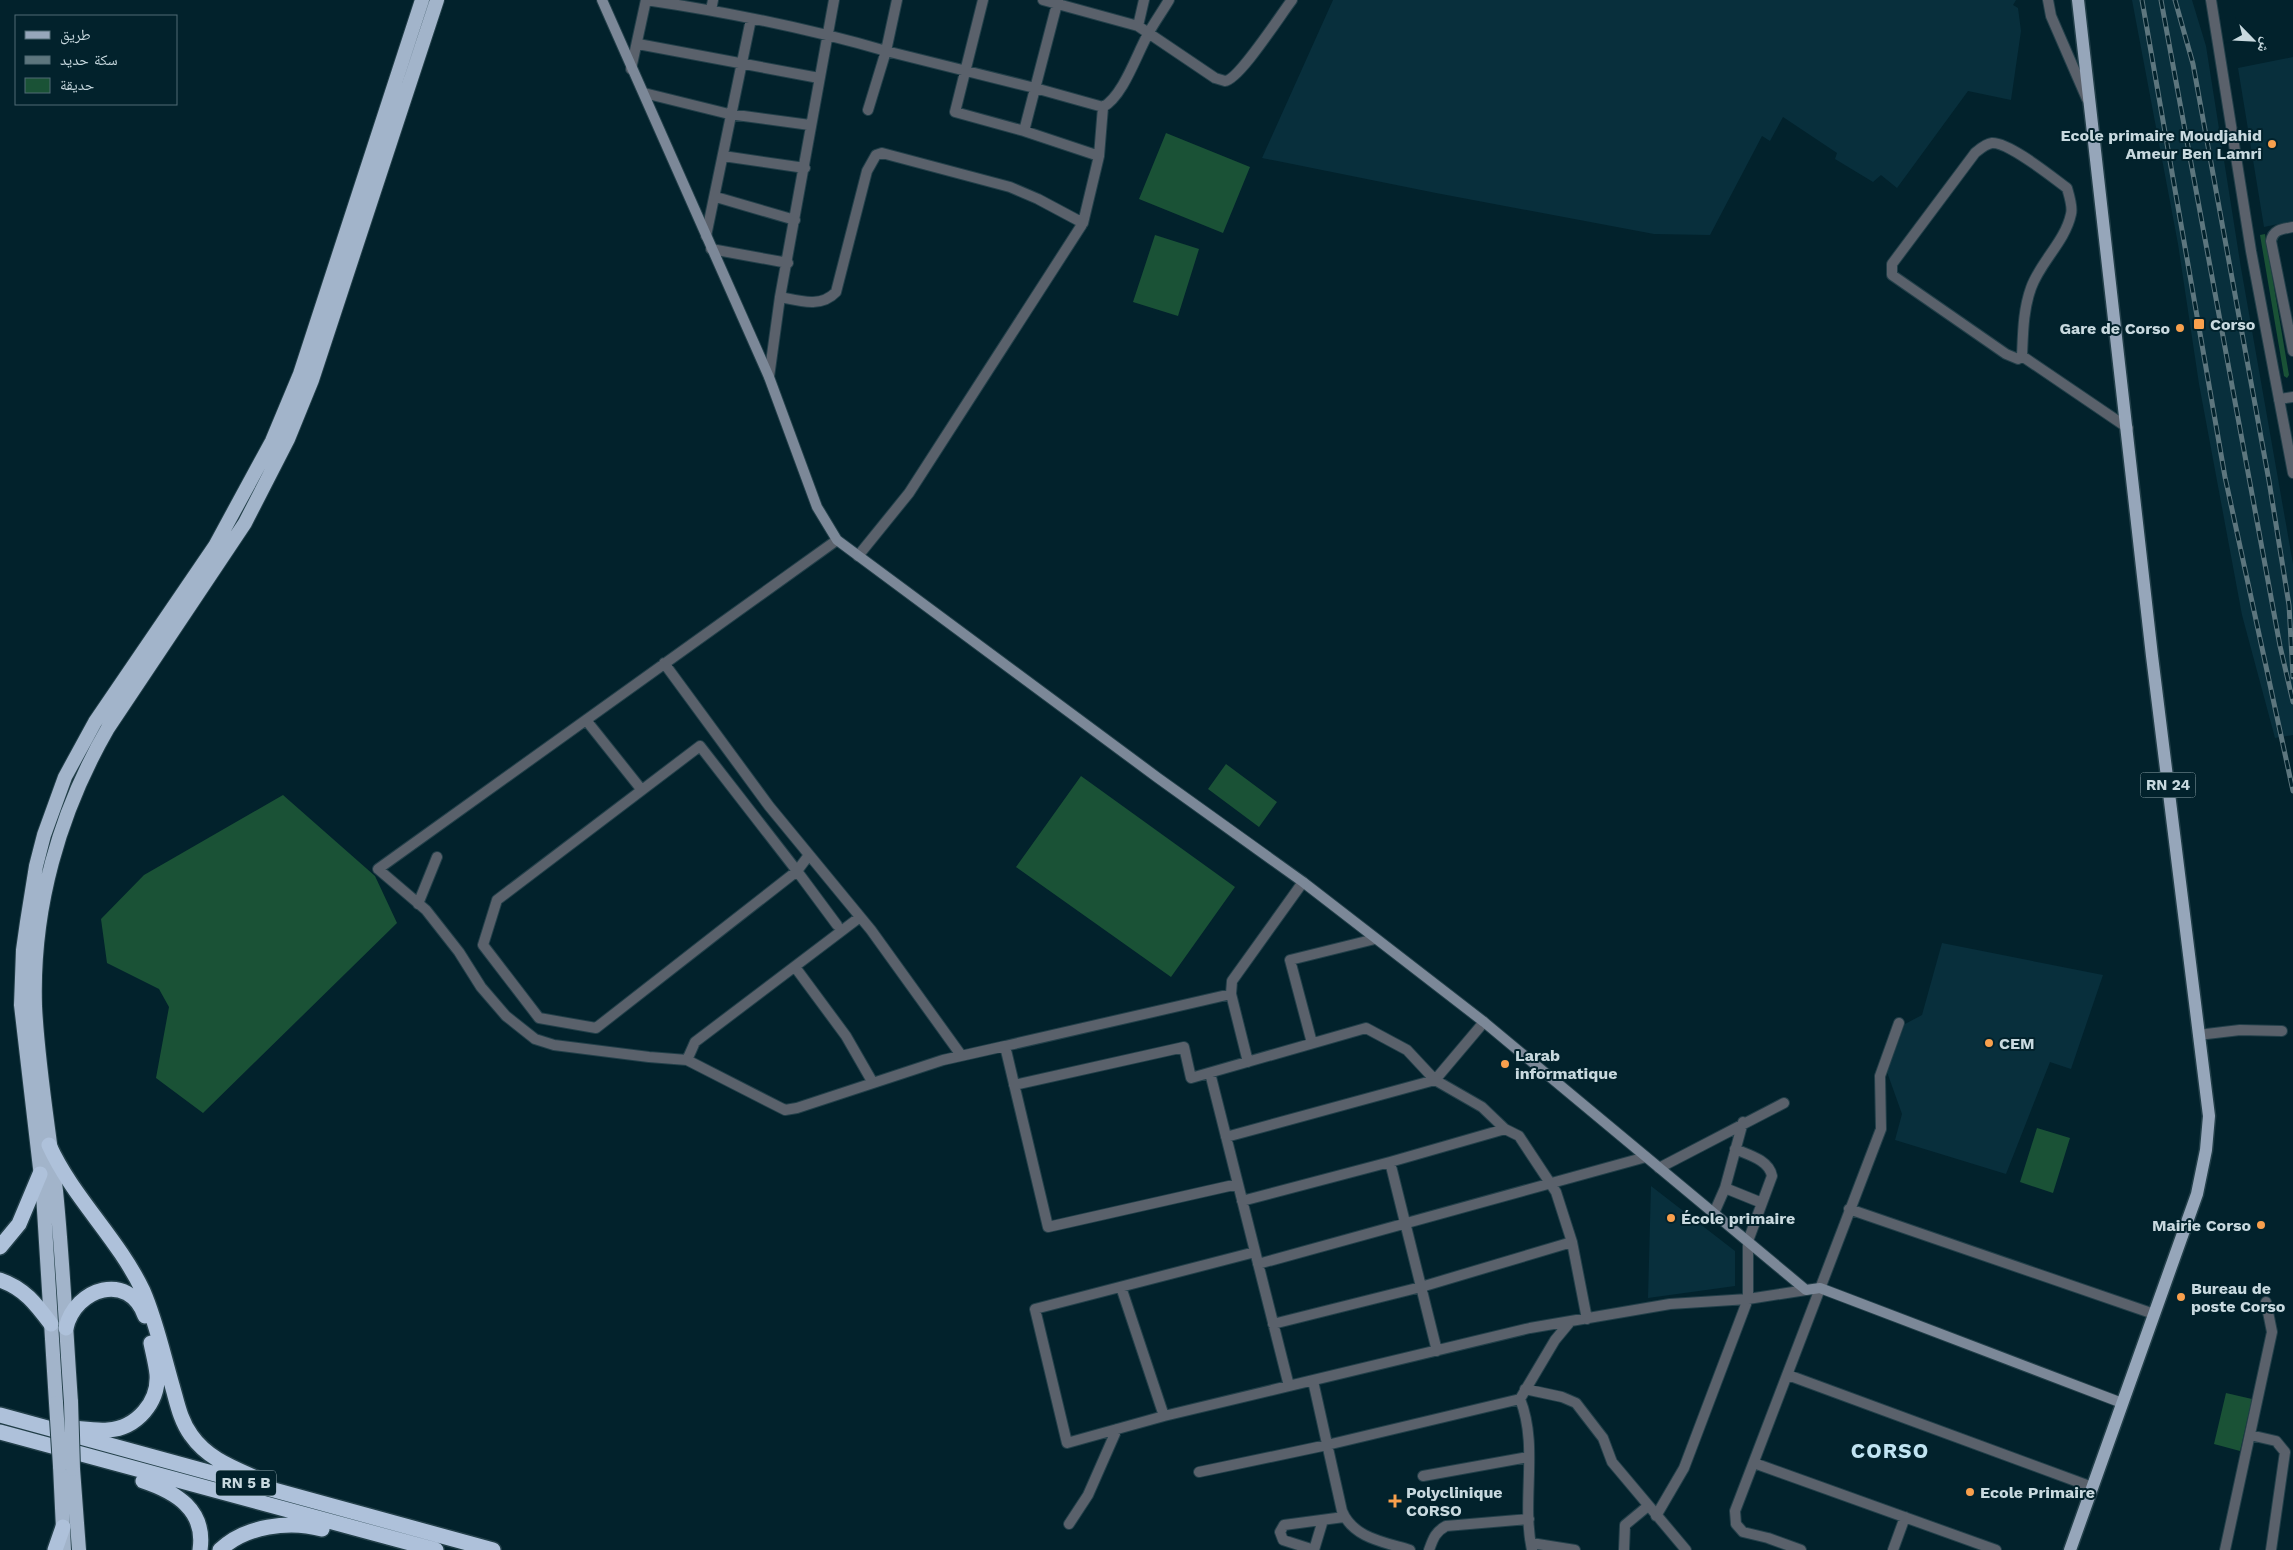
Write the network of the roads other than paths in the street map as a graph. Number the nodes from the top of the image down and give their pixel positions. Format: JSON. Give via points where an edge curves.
{"nodes":[{"id":1,"x":422,"y":0,"type":"edge"},
{"id":2,"x":438,"y":0,"type":"edge"},
{"id":3,"x":602,"y":0,"type":"edge"},
{"id":4,"x":646,"y":0,"type":"edge"},
{"id":5,"x":834,"y":0,"type":"edge"},
{"id":6,"x":897,"y":0,"type":"edge"},
{"id":7,"x":983,"y":0,"type":"edge"},
{"id":8,"x":1043,"y":0,"type":"edge"},
{"id":9,"x":1144,"y":0,"type":"edge"},
{"id":10,"x":1169,"y":0,"type":"edge"},
{"id":11,"x":1292,"y":0,"type":"edge"},
{"id":12,"x":2048,"y":0,"type":"edge"},
{"id":13,"x":2078,"y":0,"type":"edge"},
{"id":14,"x":2211,"y":0,"type":"edge"},
{"id":15,"x":1057,"y":2,"type":"edge"},
{"id":16,"x":712,"y":5,"type":"edge"},
{"id":17,"x":751,"y":19,"type":"junction"},
{"id":18,"x":1138,"y":26,"type":"junction"},
{"id":19,"x":827,"y":34,"type":"junction"},
{"id":20,"x":1148,"y":34,"type":"junction"},
{"id":21,"x":638,"y":44,"type":"junction"},
{"id":22,"x":886,"y":51,"type":"junction"},
{"id":23,"x":741,"y":62,"type":"junction"},
{"id":24,"x":631,"y":69,"type":"junction"},
{"id":25,"x":966,"y":71,"type":"junction"},
{"id":26,"x":819,"y":78,"type":"junction"},
{"id":27,"x":1036,"y":88,"type":"junction"},
{"id":28,"x":644,"y":93,"type":"junction"},
{"id":29,"x":2088,"y":101,"type":"junction"},
{"id":30,"x":1103,"y":107,"type":"junction"},
{"id":31,"x":868,"y":110,"type":"dead end"},
{"id":32,"x":730,"y":114,"type":"junction"},
{"id":33,"x":810,"y":125,"type":"junction"},
{"id":34,"x":1024,"y":131,"type":"junction"},
{"id":35,"x":722,"y":156,"type":"junction"},
{"id":36,"x":1099,"y":156,"type":"junction"},
{"id":37,"x":805,"y":168,"type":"junction"},
{"id":38,"x":716,"y":197,"type":"junction"},
{"id":39,"x":795,"y":220,"type":"junction"},
{"id":40,"x":1082,"y":223,"type":"junction"},
{"id":41,"x":2293,"y":227,"type":"edge"},
{"id":42,"x":706,"y":236,"type":"junction"},
{"id":43,"x":711,"y":249,"type":"junction"},
{"id":44,"x":788,"y":263,"type":"junction"},
{"id":45,"x":780,"y":297,"type":"junction"},
{"id":46,"x":2293,"y":352,"type":"edge"},
{"id":47,"x":2022,"y":356,"type":"junction"},
{"id":48,"x":769,"y":378,"type":"junction"},
{"id":49,"x":2293,"y":397,"type":"edge"},
{"id":50,"x":2279,"y":399,"type":"junction"},
{"id":51,"x":2128,"y":428,"type":"junction"},
{"id":52,"x":2293,"y":473,"type":"edge"},
{"id":53,"x":837,"y":540,"type":"junction"},
{"id":54,"x":858,"y":556,"type":"junction"},
{"id":55,"x":664,"y":663,"type":"junction"},
{"id":56,"x":586,"y":720,"type":"junction"},
{"id":57,"x":713,"y":732,"type":"junction"},
{"id":58,"x":700,"y":746,"type":"junction"},
{"id":59,"x":641,"y":789,"type":"junction"},
{"id":60,"x":809,"y":855,"type":"junction"},
{"id":61,"x":437,"y":857,"type":"dead end"},
{"id":62,"x":797,"y":871,"type":"junction"},
{"id":63,"x":1303,"y":882,"type":"junction"},
{"id":64,"x":418,"y":904,"type":"junction"},
{"id":65,"x":860,"y":917,"type":"junction"},
{"id":66,"x":837,"y":924,"type":"dead end"},
{"id":67,"x":1375,"y":938,"type":"junction"},
{"id":68,"x":795,"y":966,"type":"junction"},
{"id":69,"x":1231,"y":994,"type":"junction"},
{"id":70,"x":1484,"y":1022,"type":"junction"},
{"id":71,"x":1898,"y":1023,"type":"dead end"},
{"id":72,"x":2282,"y":1031,"type":"dead end"},
{"id":73,"x":2198,"y":1035,"type":"junction"},
{"id":74,"x":1312,"y":1043,"type":"junction"},
{"id":75,"x":1005,"y":1046,"type":"junction"},
{"id":76,"x":961,"y":1056,"type":"junction"},
{"id":77,"x":687,"y":1060,"type":"junction"},
{"id":78,"x":1248,"y":1062,"type":"junction"},
{"id":79,"x":1210,"y":1073,"type":"junction"},
{"id":80,"x":1435,"y":1080,"type":"junction"},
{"id":81,"x":874,"y":1082,"type":"junction"},
{"id":82,"x":1014,"y":1084,"type":"junction"},
{"id":83,"x":1784,"y":1103,"type":"dead end"},
{"id":84,"x":1744,"y":1122,"type":"junction"},
{"id":85,"x":1505,"y":1129,"type":"junction"},
{"id":86,"x":1226,"y":1137,"type":"junction"},
{"id":87,"x":49,"y":1145,"type":"junction"},
{"id":88,"x":1735,"y":1149,"type":"junction"},
{"id":89,"x":1646,"y":1157,"type":"junction"},
{"id":90,"x":1390,"y":1162,"type":"junction"},
{"id":91,"x":1659,"y":1168,"type":"junction"},
{"id":92,"x":40,"y":1174,"type":"junction"},
{"id":93,"x":1238,"y":1184,"type":"junction"},
{"id":94,"x":1552,"y":1184,"type":"junction"},
{"id":95,"x":1726,"y":1188,"type":"junction"},
{"id":96,"x":1242,"y":1201,"type":"junction"},
{"id":97,"x":1762,"y":1203,"type":"junction"},
{"id":98,"x":1849,"y":1208,"type":"junction"},
{"id":99,"x":1714,"y":1213,"type":"junction"},
{"id":100,"x":1406,"y":1223,"type":"junction"},
{"id":101,"x":1748,"y":1241,"type":"junction"},
{"id":102,"x":1572,"y":1242,"type":"junction"},
{"id":103,"x":0,"y":1247,"type":"edge"},
{"id":104,"x":1255,"y":1252,"type":"junction"},
{"id":105,"x":1258,"y":1264,"type":"junction"},
{"id":106,"x":0,"y":1280,"type":"edge"},
{"id":107,"x":1121,"y":1287,"type":"junction"},
{"id":108,"x":1421,"y":1287,"type":"junction"},
{"id":109,"x":1820,"y":1288,"type":"junction"},
{"id":110,"x":1806,"y":1290,"type":"junction"},
{"id":111,"x":1748,"y":1299,"type":"junction"},
{"id":112,"x":2266,"y":1302,"type":"dead end"},
{"id":113,"x":2154,"y":1314,"type":"junction"},
{"id":114,"x":1587,"y":1320,"type":"junction"},
{"id":115,"x":1570,"y":1322,"type":"junction"},
{"id":116,"x":51,"y":1324,"type":"junction"},
{"id":117,"x":1273,"y":1324,"type":"junction"},
{"id":118,"x":66,"y":1328,"type":"junction"},
{"id":119,"x":1437,"y":1352,"type":"junction"},
{"id":120,"x":1788,"y":1375,"type":"junction"},
{"id":121,"x":1314,"y":1381,"type":"junction"},
{"id":122,"x":1289,"y":1386,"type":"junction"},
{"id":123,"x":1525,"y":1388,"type":"junction"},
{"id":124,"x":1520,"y":1399,"type":"junction"},
{"id":125,"x":2122,"y":1403,"type":"junction"},
{"id":126,"x":0,"y":1415,"type":"edge"},
{"id":127,"x":1164,"y":1416,"type":"junction"},
{"id":128,"x":36,"y":1425,"type":"junction"},
{"id":129,"x":1117,"y":1429,"type":"junction"},
{"id":130,"x":0,"y":1432,"type":"edge"},
{"id":131,"x":2250,"y":1435,"type":"junction"},
{"id":132,"x":0,"y":1443,"type":"edge"},
{"id":133,"x":39,"y":1443,"type":"junction"},
{"id":134,"x":1327,"y":1446,"type":"junction"},
{"id":135,"x":1528,"y":1457,"type":"junction"},
{"id":136,"x":113,"y":1462,"type":"junction"},
{"id":137,"x":1754,"y":1463,"type":"junction"},
{"id":138,"x":66,"y":1468,"type":"junction"},
{"id":139,"x":1200,"y":1472,"type":"dead end"},
{"id":140,"x":1423,"y":1476,"type":"dead end"},
{"id":141,"x":2092,"y":1487,"type":"junction"},
{"id":142,"x":305,"y":1499,"type":"junction"},
{"id":143,"x":1648,"y":1506,"type":"junction"},
{"id":144,"x":1656,"y":1516,"type":"junction"},
{"id":145,"x":1344,"y":1517,"type":"junction"},
{"id":146,"x":1904,"y":1517,"type":"junction"},
{"id":147,"x":1323,"y":1520,"type":"junction"},
{"id":148,"x":1529,"y":1520,"type":"junction"},
{"id":149,"x":1069,"y":1524,"type":"dead end"},
{"id":150,"x":63,"y":1527,"type":"junction"},
{"id":151,"x":385,"y":1536,"type":"junction"},
{"id":152,"x":1531,"y":1547,"type":"edge"},
{"id":153,"x":55,"y":1550,"type":"edge"},
{"id":154,"x":64,"y":1550,"type":"edge"},
{"id":155,"x":79,"y":1550,"type":"edge"},
{"id":156,"x":200,"y":1550,"type":"edge"},
{"id":157,"x":220,"y":1550,"type":"edge"},
{"id":158,"x":436,"y":1550,"type":"edge"},
{"id":159,"x":493,"y":1550,"type":"edge"},
{"id":160,"x":1314,"y":1550,"type":"edge"},
{"id":161,"x":1410,"y":1550,"type":"edge"},
{"id":162,"x":1429,"y":1550,"type":"edge"},
{"id":163,"x":1575,"y":1550,"type":"edge"},
{"id":164,"x":1624,"y":1550,"type":"edge"},
{"id":165,"x":1686,"y":1550,"type":"edge"},
{"id":166,"x":1801,"y":1550,"type":"edge"},
{"id":167,"x":1893,"y":1550,"type":"edge"},
{"id":168,"x":1996,"y":1550,"type":"edge"},
{"id":169,"x":2070,"y":1550,"type":"edge"},
{"id":170,"x":2225,"y":1550,"type":"edge"},
{"id":171,"x":2271,"y":1550,"type":"edge"}],
"edges":[{"from":1,"to":92,"type":"highway","via":[[300,374],[272,441],[215,546],[95,722],[65,777],[44,835],[36,866],[21,977],[23,1032]]},
{"from":2,"to":87,"type":"highway","via":[[312,380],[288,438],[236,536],[103,737],[80,780],[59,835],[40,922],[36,977],[37,1033]]},
{"from":3,"to":24,"type":"main road"},
{"from":4,"to":16,"type":"street"},
{"from":4,"to":21,"type":"street"},
{"from":5,"to":19,"type":"street"},
{"from":6,"to":22,"type":"street"},
{"from":7,"to":25,"type":"street"},
{"from":8,"to":15,"type":"street"},
{"from":9,"to":18,"type":"street"},
{"from":10,"to":20,"type":"street"},
{"from":11,"to":20,"type":"street","via":[[1230,81],[1215,78]]},
{"from":12,"to":29,"type":"street","via":[[2051,16]]},
{"from":13,"to":29,"type":"main road","number":"RN 24"},
{"from":14,"to":50,"type":"street","via":[[2251,251]]},
{"from":15,"to":18,"type":"street"},
{"from":15,"to":27,"type":"street"},
{"from":16,"to":17,"type":"street"},
{"from":17,"to":19,"type":"street"},
{"from":17,"to":23,"type":"street"},
{"from":18,"to":20,"type":"street"},
{"from":19,"to":22,"type":"street"},
{"from":19,"to":26,"type":"street"},
{"from":20,"to":30,"type":"street","via":[[1117,94]]},
{"from":21,"to":23,"type":"street"},
{"from":21,"to":24,"type":"street"},
{"from":22,"to":25,"type":"street"},
{"from":22,"to":31,"type":"street"},
{"from":23,"to":26,"type":"street"},
{"from":23,"to":32,"type":"street"},
{"from":24,"to":28,"type":"main road"},
{"from":25,"to":27,"type":"street"},
{"from":25,"to":34,"type":"street","via":[[955,112]]},
{"from":26,"to":33,"type":"street"},
{"from":27,"to":30,"type":"street"},
{"from":27,"to":34,"type":"street"},
{"from":28,"to":32,"type":"street"},
{"from":28,"to":42,"type":"main road"},
{"from":29,"to":51,"type":"main road","number":"RN 24"},
{"from":30,"to":36,"type":"street"},
{"from":32,"to":33,"type":"street"},
{"from":32,"to":35,"type":"street"},
{"from":33,"to":37,"type":"street"},
{"from":34,"to":36,"type":"street"},
{"from":35,"to":37,"type":"street"},
{"from":35,"to":38,"type":"street"},
{"from":36,"to":40,"type":"street"},
{"from":37,"to":39,"type":"street"},
{"from":38,"to":39,"type":"street"},
{"from":38,"to":42,"type":"street"},
{"from":39,"to":44,"type":"street"},
{"from":40,"to":45,"type":"street","via":[[1010,187],[882,153],[876,155],[867,171],[836,292],[820,302]]},
{"from":40,"to":54,"type":"street","via":[[910,493]]},
{"from":41,"to":46,"type":"street","via":[[2278,230],[2271,241]]},
{"from":42,"to":43,"type":"main road"},
{"from":43,"to":44,"type":"street"},
{"from":43,"to":48,"type":"main road"},
{"from":44,"to":45,"type":"street"},
{"from":45,"to":48,"type":"street"},
{"from":47,"to":47,"type":"street","via":[[2018,359],[2006,354],[1892,275],[1892,264],[1975,153],[1993,143],[2004,145],[2067,188],[2072,213],[2031,288],[2024,320]]},
{"from":47,"to":51,"type":"street"},
{"from":48,"to":53,"type":"main road","via":[[817,506]]},
{"from":49,"to":50,"type":"street"},
{"from":50,"to":52,"type":"street"},
{"from":51,"to":73,"type":"main road","number":"RN 24"},
{"from":53,"to":54,"type":"main road"},
{"from":53,"to":55,"type":"street"},
{"from":54,"to":63,"type":"main road"},
{"from":55,"to":56,"type":"street"},
{"from":55,"to":57,"type":"street"},
{"from":56,"to":59,"type":"street"},
{"from":56,"to":64,"type":"street","via":[[378,869]]},
{"from":57,"to":58,"type":"street"},
{"from":57,"to":60,"type":"street"},
{"from":58,"to":59,"type":"street"},
{"from":58,"to":62,"type":"street"},
{"from":59,"to":62,"type":"street","via":[[497,900],[483,945],[539,1018],[596,1028]]},
{"from":60,"to":62,"type":"street"},
{"from":60,"to":65,"type":"street"},
{"from":61,"to":64,"type":"street"},
{"from":62,"to":66,"type":"street"},
{"from":63,"to":67,"type":"main road"},
{"from":63,"to":69,"type":"street","via":[[1235,974]]},
{"from":64,"to":77,"type":"street","via":[[426,910],[506,1016],[535,1039],[554,1045]]},
{"from":65,"to":68,"type":"street"},
{"from":65,"to":76,"type":"street"},
{"from":67,"to":70,"type":"main road"},
{"from":67,"to":74,"type":"street","via":[[1290,960]]},
{"from":68,"to":77,"type":"street","via":[[695,1042]]},
{"from":68,"to":81,"type":"street","via":[[846,1036]]},
{"from":69,"to":75,"type":"street"},
{"from":69,"to":78,"type":"street"},
{"from":70,"to":80,"type":"street"},
{"from":70,"to":89,"type":"main road"},
{"from":71,"to":98,"type":"street","via":[[1880,1076],[1881,1129]]},
{"from":72,"to":73,"type":"street","via":[[2240,1030]]},
{"from":73,"to":113,"type":"main road","number":"RN 24","via":[[2208,1116],[2206,1150],[2197,1194]]},
{"from":74,"to":78,"type":"street"},
{"from":74,"to":80,"type":"street","via":[[1366,1028],[1407,1050]]},
{"from":75,"to":76,"type":"street"},
{"from":75,"to":82,"type":"street"},
{"from":76,"to":81,"type":"street"},
{"from":77,"to":81,"type":"street","via":[[785,1110]]},
{"from":78,"to":79,"type":"street"},
{"from":79,"to":82,"type":"street","via":[[1191,1078],[1184,1047]]},
{"from":79,"to":86,"type":"street"},
{"from":80,"to":85,"type":"street","via":[[1482,1107]]},
{"from":80,"to":86,"type":"street"},
{"from":82,"to":93,"type":"street","via":[[1048,1227]]},
{"from":83,"to":84,"type":"street"},
{"from":84,"to":88,"type":"street"},
{"from":84,"to":91,"type":"street"},
{"from":85,"to":90,"type":"street"},
{"from":85,"to":94,"type":"street","via":[[1519,1136]]},
{"from":86,"to":93,"type":"street"},
{"from":87,"to":118,"type":"highway","via":[[56,1192]]},
{"from":87,"to":142,"type":"highway","via":[[63,1171],[114,1241],[136,1278],[189,1433],[203,1450],[219,1461]]},
{"from":88,"to":95,"type":"street"},
{"from":88,"to":97,"type":"street","via":[[1771,1169],[1772,1176]]},
{"from":89,"to":91,"type":"main road"},
{"from":89,"to":94,"type":"street"},
{"from":90,"to":96,"type":"street"},
{"from":90,"to":100,"type":"street"},
{"from":91,"to":99,"type":"main road"},
{"from":92,"to":103,"type":"highway","via":[[19,1224]]},
{"from":92,"to":116,"type":"highway"},
{"from":93,"to":96,"type":"street"},
{"from":94,"to":100,"type":"street"},
{"from":94,"to":102,"type":"street"},
{"from":95,"to":97,"type":"street"},
{"from":95,"to":99,"type":"street"},
{"from":96,"to":104,"type":"street"},
{"from":97,"to":101,"type":"street"},
{"from":98,"to":109,"type":"street"},
{"from":98,"to":113,"type":"street"},
{"from":99,"to":101,"type":"main road"},
{"from":100,"to":105,"type":"street"},
{"from":100,"to":108,"type":"street"},
{"from":101,"to":110,"type":"main road"},
{"from":101,"to":111,"type":"street"},
{"from":102,"to":108,"type":"street"},
{"from":102,"to":114,"type":"street"},
{"from":104,"to":105,"type":"street"},
{"from":104,"to":107,"type":"street"},
{"from":105,"to":117,"type":"street"},
{"from":106,"to":116,"type":"highway","via":[[21,1289]]},
{"from":107,"to":127,"type":"street"},
{"from":107,"to":129,"type":"street","via":[[1035,1309],[1067,1443]]},
{"from":108,"to":117,"type":"street"},
{"from":108,"to":119,"type":"street"},
{"from":109,"to":110,"type":"main road"},
{"from":109,"to":120,"type":"street"},
{"from":109,"to":125,"type":"main road"},
{"from":110,"to":111,"type":"street"},
{"from":111,"to":114,"type":"street","via":[[1670,1304]]},
{"from":111,"to":144,"type":"street","via":[[1684,1468]]},
{"from":112,"to":131,"type":"street","via":[[2272,1332]]},
{"from":113,"to":125,"type":"main road","number":"RN 24"},
{"from":114,"to":115,"type":"street"},
{"from":115,"to":119,"type":"street","via":[[1530,1328]]},
{"from":115,"to":123,"type":"street"},
{"from":116,"to":138,"type":"highway","bridge":true,"via":[[56,1403]]},
{"from":117,"to":122,"type":"street"},
{"from":118,"to":128,"type":"highway","via":[[75,1307],[93,1293],[108,1289],[130,1295],[141,1306],[147,1320],[157,1374],[155,1392],[141,1415],[118,1429]]},
{"from":118,"to":138,"type":"highway","bridge":true,"via":[[71,1402]]},
{"from":119,"to":121,"type":"street"},
{"from":120,"to":137,"type":"street"},
{"from":120,"to":141,"type":"street"},
{"from":121,"to":122,"type":"street"},
{"from":121,"to":134,"type":"street"},
{"from":122,"to":127,"type":"street"},
{"from":123,"to":124,"type":"street"},
{"from":123,"to":143,"type":"street","via":[[1576,1403],[1603,1438],[1612,1462]]},
{"from":124,"to":134,"type":"street"},
{"from":124,"to":135,"type":"street","via":[[1529,1427]]},
{"from":125,"to":141,"type":"main road","number":"RN 24"},
{"from":126,"to":128,"type":"highway","number":"RN 5 B"},
{"from":127,"to":129,"type":"street"},
{"from":128,"to":142,"type":"highway","number":"RN 5 B"},
{"from":129,"to":149,"type":"street","via":[[1088,1494]]},
{"from":130,"to":133,"type":"highway","number":"RN 5 B"},
{"from":131,"to":170,"type":"street"},
{"from":131,"to":171,"type":"street","via":[[2276,1442],[2286,1452]]},
{"from":132,"to":133,"type":"highway"},
{"from":133,"to":136,"type":"highway","number":"RN 5 B"},
{"from":134,"to":139,"type":"street"},
{"from":134,"to":145,"type":"street"},
{"from":135,"to":140,"type":"street"},
{"from":135,"to":148,"type":"street"},
{"from":136,"to":151,"type":"highway","number":"RN 5 B"},
{"from":136,"to":156,"type":"highway","via":[[126,1475],[162,1487],[188,1506],[198,1525]]},
{"from":137,"to":146,"type":"street"},
{"from":137,"to":166,"type":"street","via":[[1735,1511],[1736,1524],[1744,1532]]},
{"from":138,"to":150,"type":"highway"},
{"from":138,"to":155,"type":"highway"},
{"from":141,"to":169,"type":"main road","number":"RN 24"},
{"from":142,"to":159,"type":"highway","number":"RN 5 B"},
{"from":143,"to":144,"type":"street"},
{"from":143,"to":164,"type":"street","via":[[1626,1525]]},
{"from":144,"to":165,"type":"street"},
{"from":145,"to":147,"type":"street"},
{"from":145,"to":161,"type":"street","via":[[1356,1532]]},
{"from":146,"to":167,"type":"street"},
{"from":146,"to":168,"type":"street"},
{"from":147,"to":160,"type":"street"},
{"from":147,"to":160,"type":"street","via":[[1284,1525],[1280,1532],[1283,1540]]},
{"from":148,"to":152,"type":"street"},
{"from":148,"to":162,"type":"street","via":[[1446,1526],[1438,1530]]},
{"from":150,"to":153,"type":"highway"},
{"from":150,"to":154,"type":"highway"},
{"from":151,"to":157,"type":"highway","via":[[358,1538],[317,1527],[280,1525],[243,1534]]},
{"from":151,"to":158,"type":"highway","number":"RN 5 B"},
{"from":152,"to":163,"type":"street"}]}
